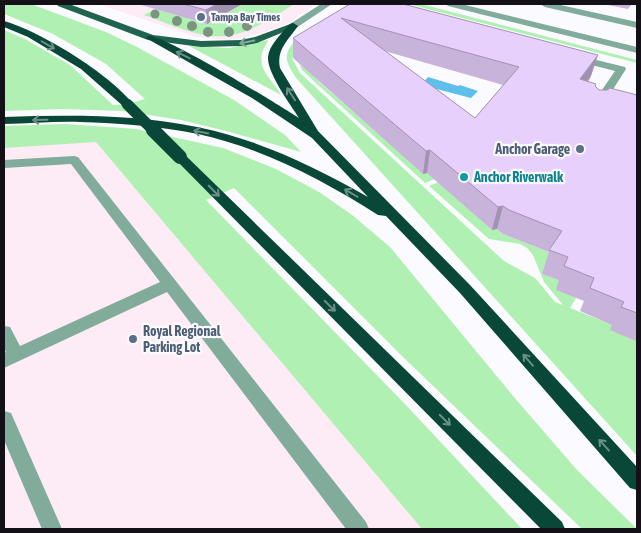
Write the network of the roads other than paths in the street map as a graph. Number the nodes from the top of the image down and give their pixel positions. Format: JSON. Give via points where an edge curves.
{"nodes":[{"id":1,"x":61,"y":4,"type":"edge"},
{"id":2,"x":327,"y":4,"type":"edge"},
{"id":3,"x":451,"y":4,"type":"edge"},
{"id":4,"x":545,"y":4,"type":"edge"},
{"id":5,"x":475,"y":7,"type":"edge"},
{"id":6,"x":4,"y":24,"type":"edge"},
{"id":7,"x":293,"y":26,"type":"junction"},
{"id":8,"x":637,"y":26,"type":"edge"},
{"id":9,"x":151,"y":38,"type":"junction"},
{"id":10,"x":637,"y":50,"type":"edge"},
{"id":11,"x":566,"y":55,"type":"edge"},
{"id":12,"x":596,"y":108,"type":"edge"},
{"id":13,"x":4,"y":121,"type":"edge"},
{"id":14,"x":316,"y":135,"type":"junction"},
{"id":15,"x":4,"y":164,"type":"edge"},
{"id":16,"x":407,"y":228,"type":"junction"},
{"id":17,"x":170,"y":284,"type":"junction"},
{"id":18,"x":4,"y":332,"type":"edge"},
{"id":19,"x":10,"y":358,"type":"edge"},
{"id":20,"x":4,"y":419,"type":"edge"},
{"id":21,"x":637,"y":481,"type":"edge"},
{"id":22,"x":52,"y":529,"type":"edge"},
{"id":23,"x":359,"y":529,"type":"edge"},
{"id":24,"x":556,"y":529,"type":"edge"}],
"edges":[{"from":1,"to":9,"type":"main road"},
{"from":2,"to":7,"type":"street"},
{"from":3,"to":5,"type":"street"},
{"from":4,"to":8,"type":"street"},
{"from":5,"to":10,"type":"street"},
{"from":6,"to":24,"type":"highway","one_way":true,"bridge":true,"via":[[31,35],[85,67],[127,104]]},
{"from":7,"to":9,"type":"main road","one_way":true,"via":[[257,40],[228,45]]},
{"from":14,"to":7,"type":"highway","one_way":true,"via":[[275,68],[276,48]]},
{"from":14,"to":9,"type":"highway","one_way":true,"via":[[232,81]]},
{"from":11,"to":12,"type":"street","via":[[621,70]]},
{"from":16,"to":13,"type":"highway","one_way":true,"via":[[306,169],[253,147],[210,134],[90,119]]},
{"from":14,"to":16,"type":"highway"},
{"from":15,"to":17,"type":"street","via":[[74,160]]},
{"from":21,"to":16,"type":"highway","one_way":true},
{"from":17,"to":19,"type":"street"},
{"from":17,"to":23,"type":"street"},
{"from":18,"to":19,"type":"street"},
{"from":20,"to":22,"type":"street"}]}
